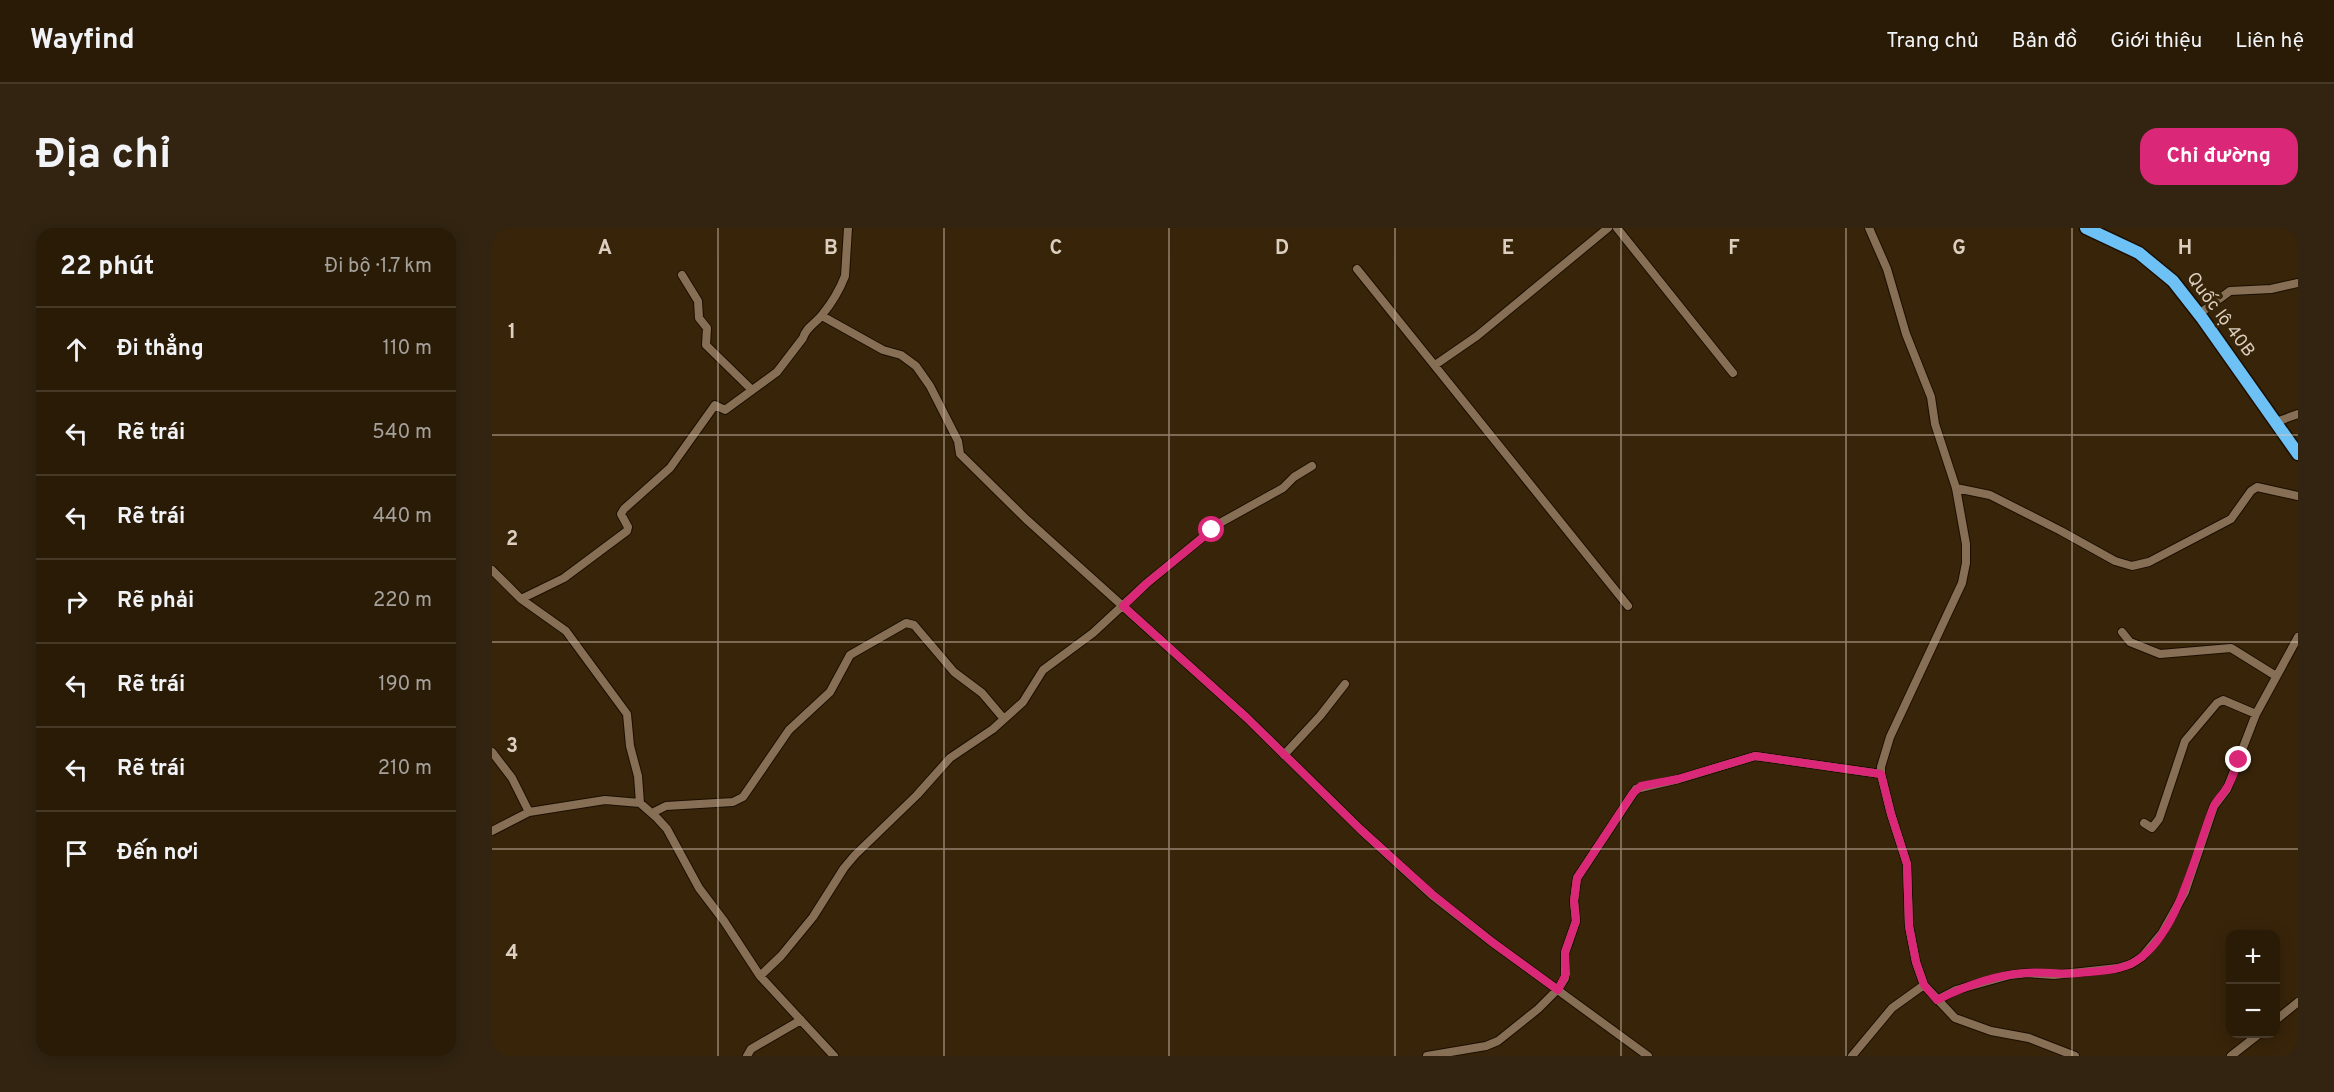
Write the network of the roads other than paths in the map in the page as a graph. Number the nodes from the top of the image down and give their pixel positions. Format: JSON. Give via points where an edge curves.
{"nodes":[{"id":1,"x":848,"y":228,"type":"edge"},
{"id":2,"x":1608,"y":228,"type":"edge"},
{"id":3,"x":1617,"y":228,"type":"edge"},
{"id":4,"x":1869,"y":228,"type":"edge"},
{"id":5,"x":2086,"y":228,"type":"edge"},
{"id":6,"x":1357,"y":269,"type":"dead end"},
{"id":7,"x":681,"y":275,"type":"dead end"},
{"id":8,"x":2298,"y":283,"type":"edge"},
{"id":9,"x":2199,"y":314,"type":"junction"},
{"id":10,"x":822,"y":316,"type":"junction"},
{"id":11,"x":1436,"y":365,"type":"junction"},
{"id":12,"x":1733,"y":373,"type":"dead end"},
{"id":13,"x":752,"y":390,"type":"junction"},
{"id":14,"x":2298,"y":414,"type":"edge"},
{"id":15,"x":2276,"y":422,"type":"junction"},
{"id":16,"x":2298,"y":454,"type":"edge"},
{"id":17,"x":1312,"y":466,"type":"dead end"},
{"id":18,"x":1956,"y":488,"type":"junction"},
{"id":19,"x":2298,"y":496,"type":"edge"},
{"id":20,"x":492,"y":570,"type":"edge"},
{"id":21,"x":522,"y":599,"type":"junction"},
{"id":22,"x":1123,"y":606,"type":"junction"},
{"id":23,"x":1628,"y":606,"type":"dead end"},
{"id":24,"x":2122,"y":632,"type":"dead end"},
{"id":25,"x":2298,"y":637,"type":"edge"},
{"id":26,"x":2276,"y":676,"type":"junction"},
{"id":27,"x":1345,"y":684,"type":"dead end"},
{"id":28,"x":2256,"y":714,"type":"junction"},
{"id":29,"x":1004,"y":720,"type":"junction"},
{"id":30,"x":492,"y":752,"type":"edge"},
{"id":31,"x":1284,"y":755,"type":"junction"},
{"id":32,"x":1881,"y":774,"type":"junction"},
{"id":33,"x":640,"y":803,"type":"junction"},
{"id":34,"x":529,"y":812,"type":"junction"},
{"id":35,"x":652,"y":813,"type":"junction"},
{"id":36,"x":2144,"y":823,"type":"dead end"},
{"id":37,"x":492,"y":831,"type":"edge"},
{"id":38,"x":759,"y":976,"type":"junction"},
{"id":39,"x":1924,"y":985,"type":"junction"},
{"id":40,"x":1558,"y":990,"type":"junction"},
{"id":41,"x":1937,"y":1000,"type":"junction"},
{"id":42,"x":2298,"y":1002,"type":"edge"},
{"id":43,"x":2280,"y":1017,"type":"edge"},
{"id":44,"x":801,"y":1020,"type":"junction"},
{"id":45,"x":2254,"y":1038,"type":"edge"},
{"id":46,"x":747,"y":1056,"type":"edge"},
{"id":47,"x":834,"y":1056,"type":"edge"},
{"id":48,"x":1427,"y":1056,"type":"edge"},
{"id":49,"x":1648,"y":1056,"type":"edge"},
{"id":50,"x":1851,"y":1056,"type":"edge"},
{"id":51,"x":2075,"y":1056,"type":"edge"},
{"id":52,"x":2231,"y":1056,"type":"edge"}],
"edges":[{"from":1,"to":10,"type":"street","via":[[845,276]]},
{"from":2,"to":11,"type":"street"},
{"from":3,"to":12,"type":"street"},
{"from":4,"to":18,"type":"street","via":[[1931,397],[1935,424]]},
{"from":5,"to":9,"type":"highway","name":"Quốc lộ 40B","via":[[2139,253],[2173,281]]},
{"from":6,"to":11,"type":"street"},
{"from":7,"to":13,"type":"street","via":[[698,301],[698,313],[707,328],[708,349]]},
{"from":8,"to":9,"type":"street","via":[[2230,291]]},
{"from":9,"to":15,"type":"highway","name":"Quốc lộ 40B"},
{"from":10,"to":13,"type":"street","via":[[805,332],[777,372]]},
{"from":10,"to":22,"type":"street","via":[[916,366],[958,441],[962,457]]},
{"from":11,"to":23,"type":"street"},
{"from":13,"to":21,"type":"street","via":[[725,410],[714,405],[670,468],[624,509],[621,514],[627,531],[564,578]]},
{"from":14,"to":15,"type":"street"},
{"from":15,"to":16,"type":"highway","name":"Quốc lộ 40B"},
{"from":17,"to":22,"type":"street","via":[[1283,488],[1220,524]]},
{"from":18,"to":19,"type":"street","via":[[1990,495],[2115,561],[2132,566],[2149,562],[2231,519],[2257,487]]},
{"from":18,"to":32,"type":"street","via":[[1966,544],[1965,572],[1890,737]]},
{"from":20,"to":21,"type":"street"},
{"from":21,"to":33,"type":"street","via":[[566,631],[627,714]]},
{"from":22,"to":29,"type":"street","via":[[1043,670],[1023,702]]},
{"from":22,"to":31,"type":"street"},
{"from":24,"to":26,"type":"street","via":[[2130,642],[2160,654],[2231,648]]},
{"from":25,"to":26,"type":"street"},
{"from":26,"to":28,"type":"street"},
{"from":27,"to":31,"type":"street"},
{"from":28,"to":36,"type":"street","via":[[2223,700],[2217,703],[2185,741],[2159,819],[2152,828]]},
{"from":28,"to":41,"type":"street","via":[[2227,789],[2214,806],[2185,892],[2162,933],[2142,957],[2118,968],[2010,975],[1956,990]]},
{"from":29,"to":35,"type":"street","via":[[982,693],[954,672],[914,625],[906,623],[850,655],[830,693],[789,730],[743,797],[733,802],[666,807]]},
{"from":29,"to":38,"type":"street","via":[[950,758],[855,855],[813,917]]},
{"from":30,"to":34,"type":"street","via":[[512,778]]},
{"from":31,"to":40,"type":"street","via":[[1432,894]]},
{"from":32,"to":39,"type":"street","via":[[1907,864],[1909,926]]},
{"from":32,"to":40,"type":"street","via":[[1755,756],[1636,789],[1577,878],[1576,921],[1565,952],[1566,974]]},
{"from":33,"to":34,"type":"street","via":[[605,800]]},
{"from":33,"to":35,"type":"street"},
{"from":34,"to":37,"type":"street"},
{"from":35,"to":38,"type":"street","via":[[667,829],[699,888]]},
{"from":38,"to":44,"type":"street"},
{"from":39,"to":41,"type":"street"},
{"from":39,"to":50,"type":"street","via":[[1892,1008]]},
{"from":40,"to":48,"type":"street","via":[[1498,1041]]},
{"from":40,"to":49,"type":"street"},
{"from":41,"to":51,"type":"street","via":[[1962,1022],[2029,1038]]},
{"from":42,"to":43,"type":"street"},
{"from":44,"to":46,"type":"street","via":[[752,1049]]},
{"from":44,"to":47,"type":"street"},
{"from":45,"to":52,"type":"street"}]}
